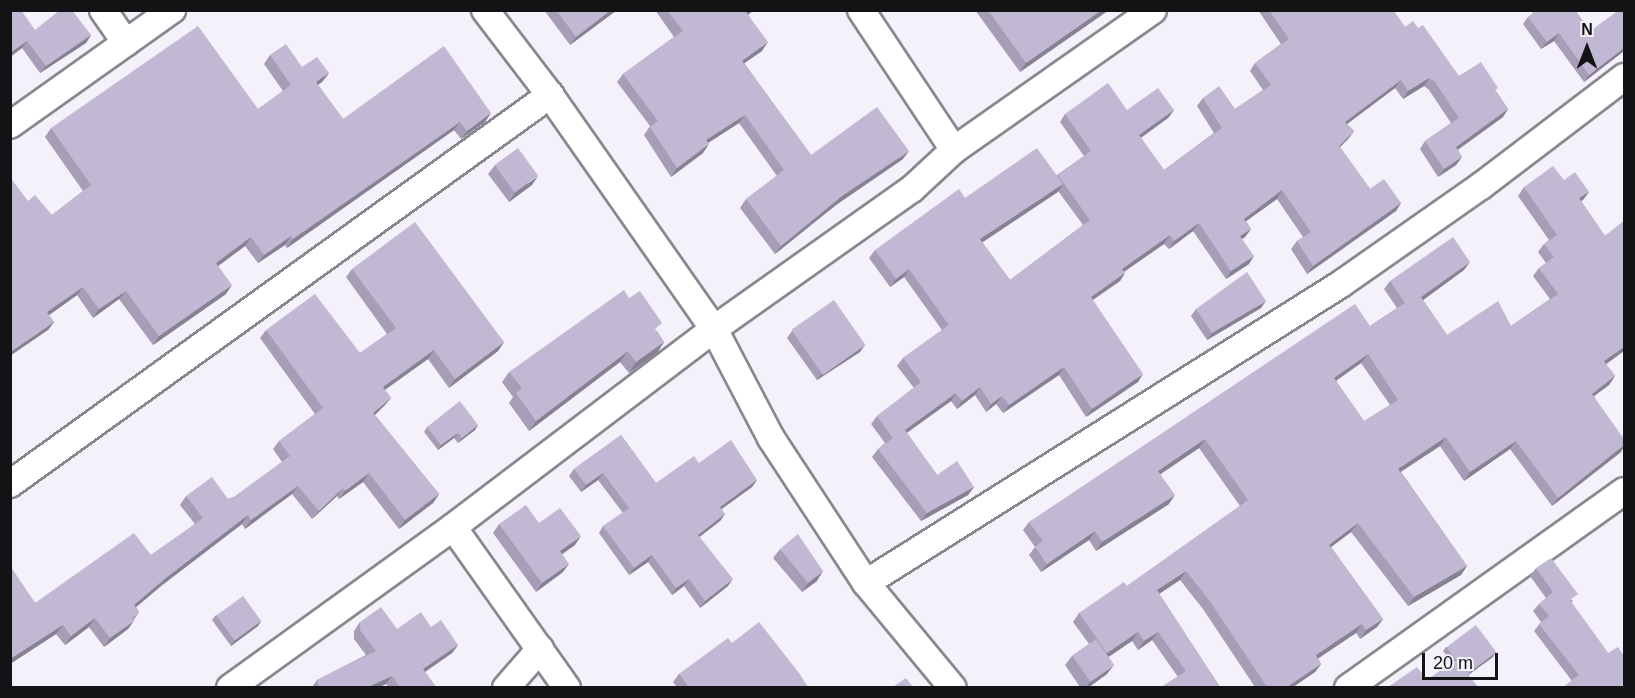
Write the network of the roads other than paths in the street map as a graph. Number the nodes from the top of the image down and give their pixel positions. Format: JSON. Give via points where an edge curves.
{"nodes":[{"id":1,"x":103,"y":10,"type":"edge"},
{"id":2,"x":172,"y":10,"type":"edge"},
{"id":3,"x":485,"y":10,"type":"edge"},
{"id":4,"x":861,"y":10,"type":"edge"},
{"id":5,"x":1153,"y":10,"type":"edge"},
{"id":6,"x":126,"y":43,"type":"junction"},
{"id":7,"x":1624,"y":77,"type":"edge"},
{"id":8,"x":550,"y":95,"type":"junction"},
{"id":9,"x":10,"y":125,"type":"edge"},
{"id":10,"x":954,"y":150,"type":"junction"},
{"id":11,"x":714,"y":328,"type":"junction"},
{"id":12,"x":10,"y":484,"type":"edge"},
{"id":13,"x":1624,"y":491,"type":"edge"},
{"id":14,"x":453,"y":527,"type":"junction"},
{"id":15,"x":866,"y":583,"type":"junction"},
{"id":16,"x":540,"y":649,"type":"junction"},
{"id":17,"x":230,"y":687,"type":"edge"},
{"id":18,"x":506,"y":687,"type":"edge"},
{"id":19,"x":567,"y":687,"type":"edge"},
{"id":20,"x":952,"y":687,"type":"edge"},
{"id":21,"x":1348,"y":687,"type":"edge"}],
"edges":[{"from":1,"to":6,"type":"street"},
{"from":2,"to":6,"type":"street"},
{"from":3,"to":8,"type":"street"},
{"from":4,"to":10,"type":"street"},
{"from":5,"to":10,"type":"street"},
{"from":6,"to":9,"type":"street"},
{"from":7,"to":15,"type":"street","via":[[1481,186],[1341,284]]},
{"from":8,"to":11,"type":"street"},
{"from":8,"to":12,"type":"street"},
{"from":10,"to":11,"type":"street","via":[[912,189]]},
{"from":11,"to":14,"type":"street"},
{"from":11,"to":15,"type":"street","via":[[771,438]]},
{"from":13,"to":21,"type":"street"},
{"from":14,"to":16,"type":"street"},
{"from":14,"to":17,"type":"street"},
{"from":15,"to":20,"type":"street"},
{"from":16,"to":18,"type":"street"},
{"from":16,"to":19,"type":"street"}]}
